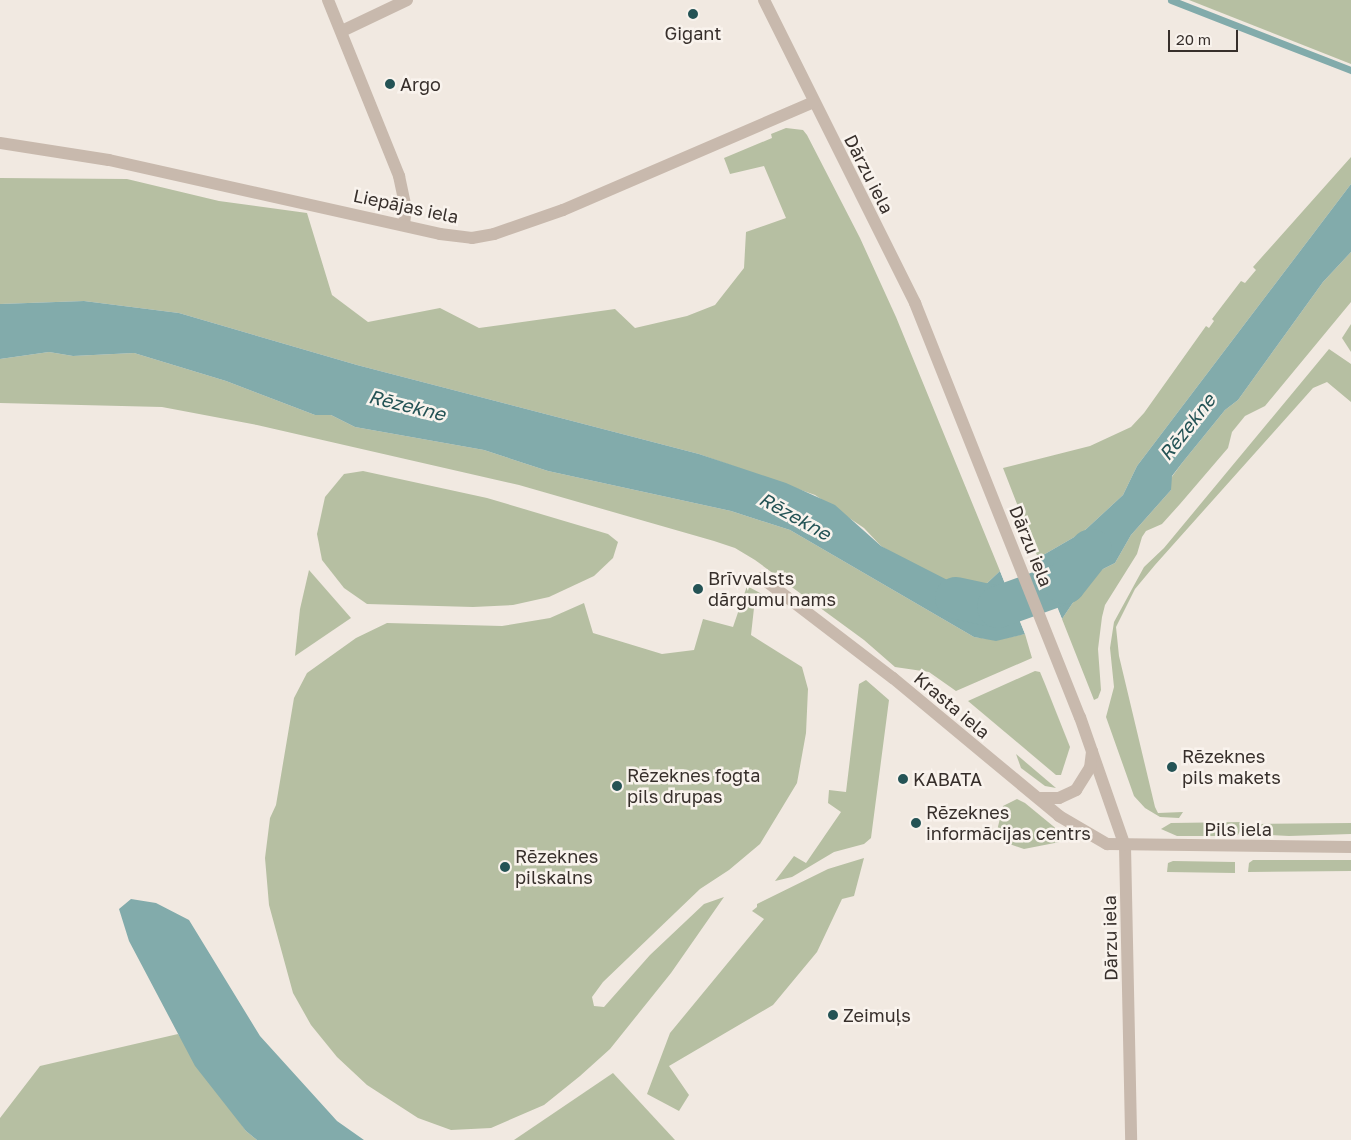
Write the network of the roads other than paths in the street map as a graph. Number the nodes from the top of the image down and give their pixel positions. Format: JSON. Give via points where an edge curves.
{"nodes":[{"id":1,"x":328,"y":0,"type":"edge"},
{"id":2,"x":407,"y":0,"type":"edge"},
{"id":3,"x":764,"y":0,"type":"edge"},
{"id":4,"x":342,"y":31,"type":"junction"},
{"id":5,"x":814,"y":102,"type":"junction"},
{"id":6,"x":0,"y":143,"type":"edge"},
{"id":7,"x":404,"y":224,"type":"junction"},
{"id":8,"x":762,"y":578,"type":"dead end"},
{"id":9,"x":1092,"y":748,"type":"junction"},
{"id":10,"x":1040,"y":798,"type":"junction"},
{"id":11,"x":1125,"y":846,"type":"junction"},
{"id":12,"x":1351,"y":847,"type":"edge"},
{"id":13,"x":1130,"y":1140,"type":"edge"}],
"edges":[{"from":1,"to":4,"type":"street"},
{"from":2,"to":4,"type":"street"},
{"from":3,"to":5,"type":"street","name":"Dārzu iela"},
{"from":4,"to":7,"type":"street","via":[[399,176],[406,208]]},
{"from":5,"to":7,"type":"street","name":"Liepājas iela","via":[[563,210],[494,234],[472,238],[440,234]]},
{"from":5,"to":9,"type":"street","name":"Dārzu iela","via":[[915,304]]},
{"from":6,"to":7,"type":"street","name":"Liepājas iela","via":[[109,160]]},
{"from":8,"to":10,"type":"street","name":"Krasta iela","via":[[887,673]]},
{"from":9,"to":10,"type":"street","via":[[1090,768],[1076,790],[1059,798]]},
{"from":9,"to":11,"type":"street","name":"Dārzu iela"},
{"from":10,"to":11,"type":"street","name":"Krasta iela","via":[[1059,816],[1090,835],[1107,844]]},
{"from":11,"to":12,"type":"street","name":"Pils iela"},
{"from":11,"to":13,"type":"street","name":"Dārzu iela"}]}
